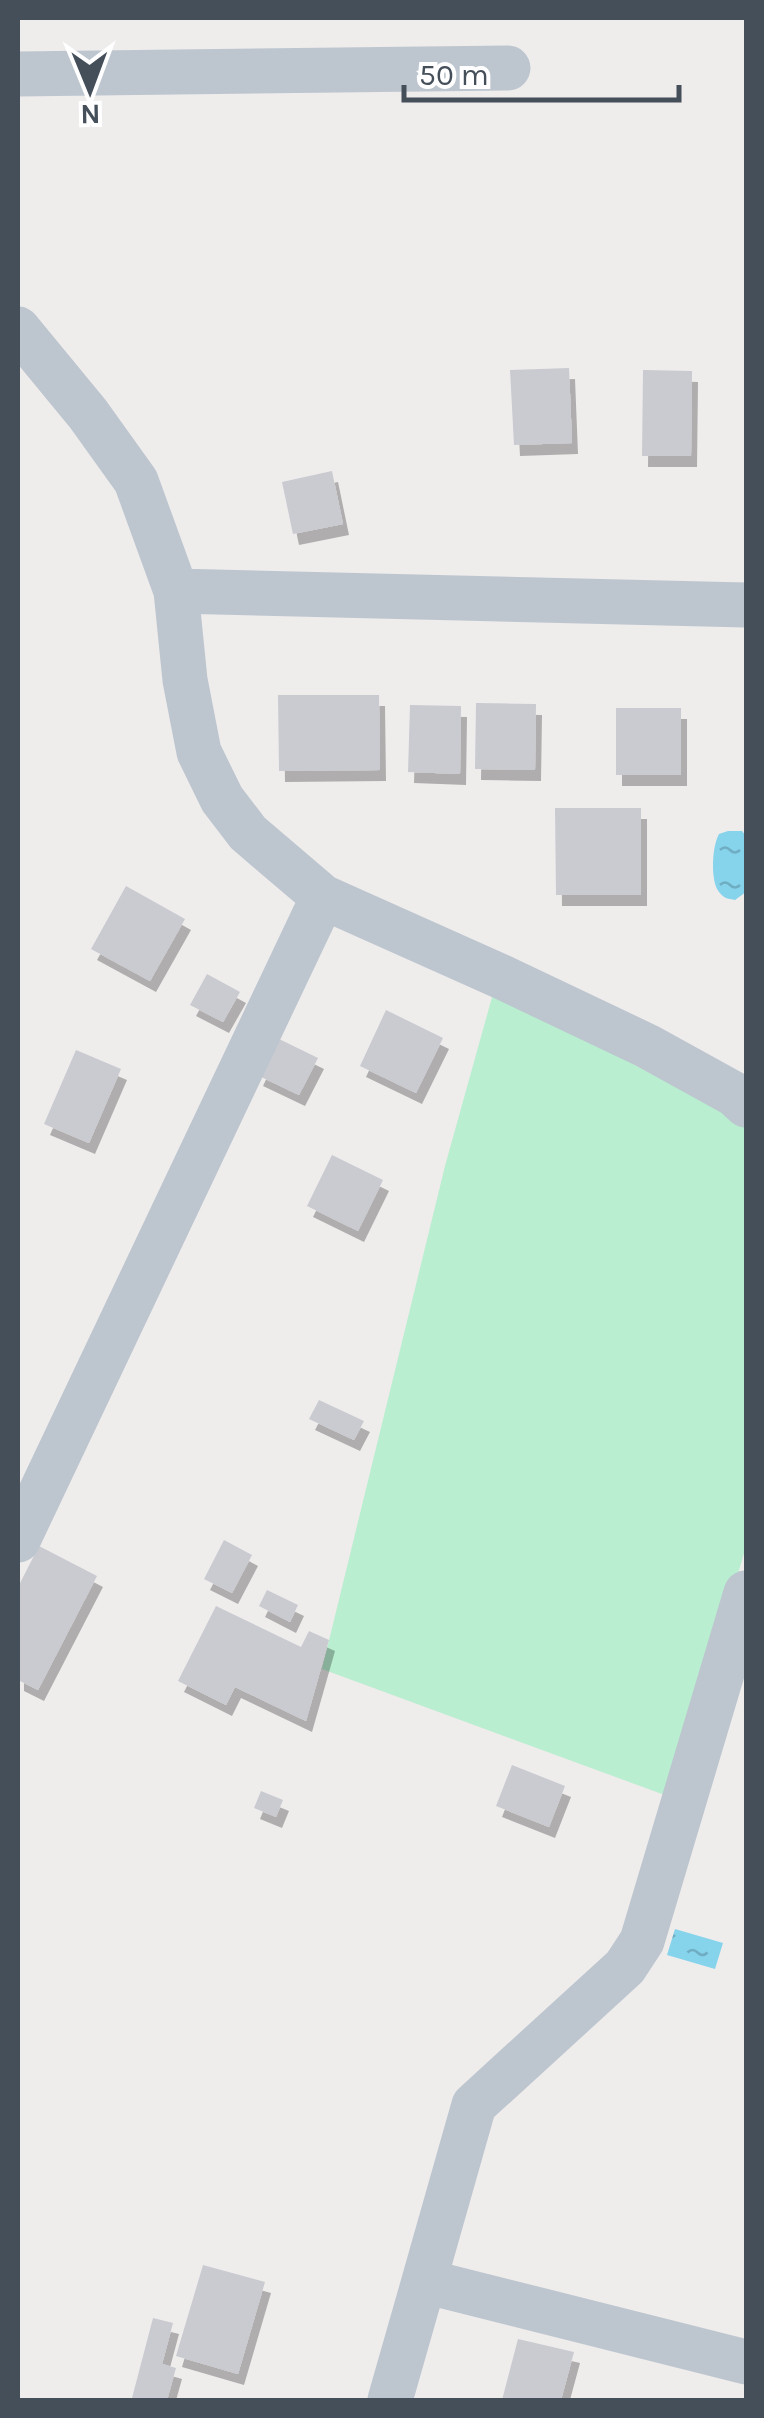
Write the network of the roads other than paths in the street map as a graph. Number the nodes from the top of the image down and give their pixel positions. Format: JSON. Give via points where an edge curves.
{"nodes":[{"id":1,"x":508,"y":68,"type":"dead end"},
{"id":2,"x":18,"y":74,"type":"edge"},
{"id":3,"x":18,"y":329,"type":"edge"},
{"id":4,"x":176,"y":590,"type":"junction"},
{"id":5,"x":746,"y":605,"type":"edge"},
{"id":6,"x":323,"y":897,"type":"junction"},
{"id":7,"x":743,"y":1095,"type":"edge"},
{"id":8,"x":18,"y":1540,"type":"edge"},
{"id":9,"x":746,"y":1593,"type":"edge"},
{"id":10,"x":424,"y":2281,"type":"junction"},
{"id":11,"x":746,"y":2362,"type":"edge"},
{"id":12,"x":390,"y":2400,"type":"edge"}],
"edges":[{"from":1,"to":2,"type":"street"},
{"from":3,"to":4,"type":"street","via":[[136,481]]},
{"from":4,"to":5,"type":"street"},
{"from":4,"to":6,"type":"street","via":[[198,752],[248,833]]},
{"from":6,"to":7,"type":"street"},
{"from":6,"to":8,"type":"street"},
{"from":9,"to":10,"type":"street","via":[[642,1941],[625,1966],[474,2105]]},
{"from":10,"to":11,"type":"street"},
{"from":10,"to":12,"type":"street"}]}
